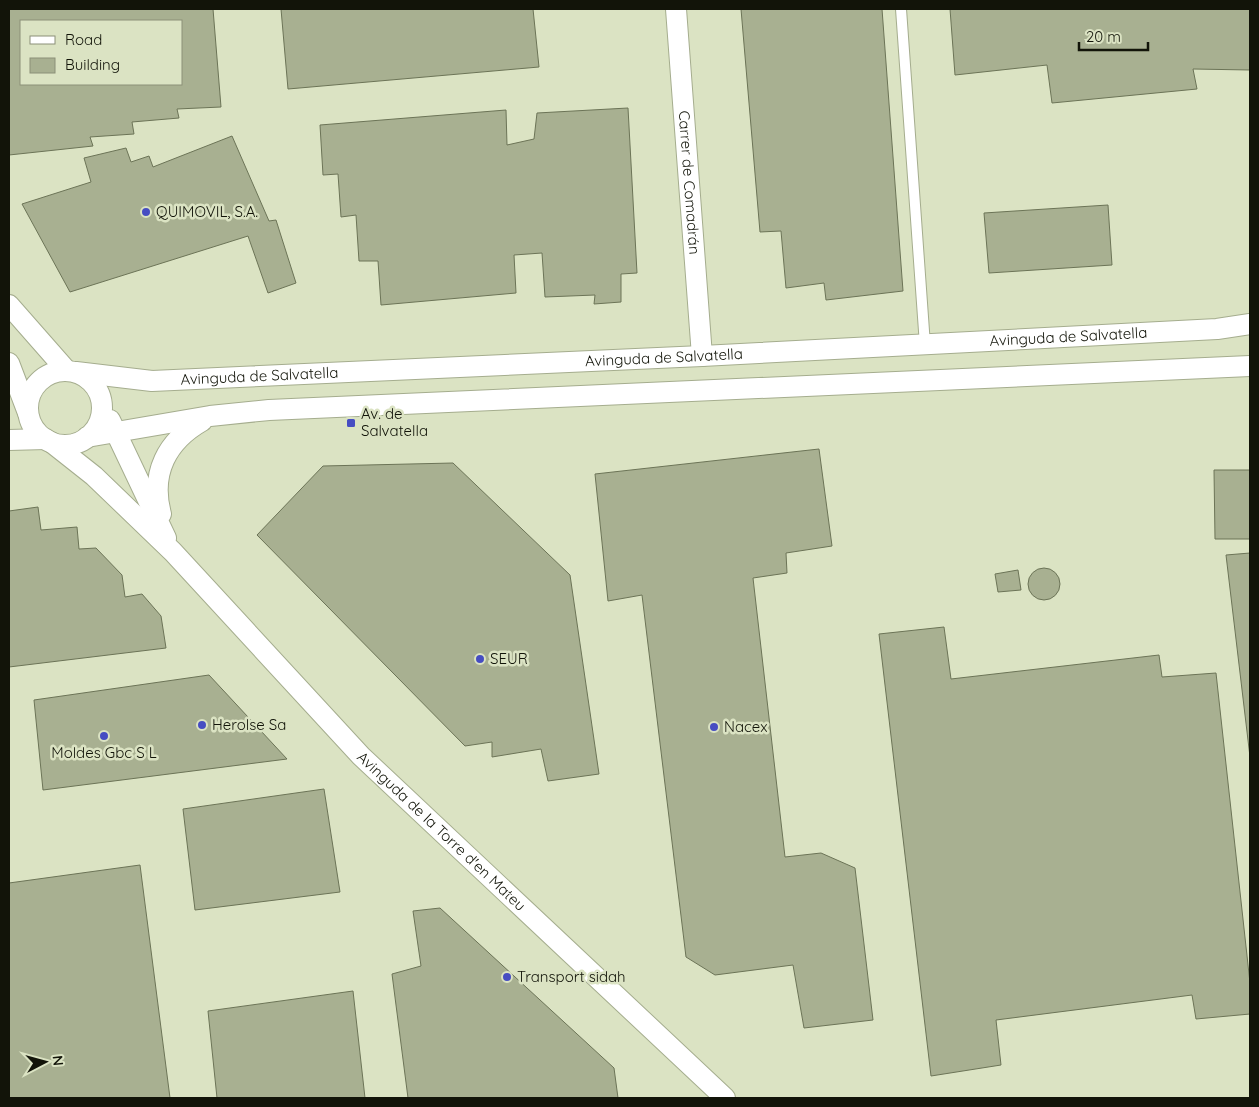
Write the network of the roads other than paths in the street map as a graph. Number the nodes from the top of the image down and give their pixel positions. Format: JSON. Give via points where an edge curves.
{"nodes":[{"id":1,"x":676,"y":9,"type":"edge"},
{"id":2,"x":901,"y":9,"type":"edge"},
{"id":3,"x":9,"y":304,"type":"edge"},
{"id":4,"x":1250,"y":324,"type":"edge"},
{"id":5,"x":925,"y":345,"type":"junction"},
{"id":6,"x":702,"y":356,"type":"junction"},
{"id":7,"x":9,"y":363,"type":"edge"},
{"id":8,"x":1250,"y":366,"type":"edge"},
{"id":9,"x":65,"y":372,"type":"junction"},
{"id":10,"x":13,"y":385,"type":"edge"},
{"id":11,"x":101,"y":399,"type":"junction"},
{"id":12,"x":210,"y":416,"type":"junction"},
{"id":13,"x":29,"y":417,"type":"junction"},
{"id":14,"x":115,"y":432,"type":"junction"},
{"id":15,"x":86,"y":437,"type":"junction"},
{"id":16,"x":9,"y":440,"type":"edge"},
{"id":17,"x":49,"y":440,"type":"junction"},
{"id":18,"x":173,"y":552,"type":"junction"},
{"id":19,"x":725,"y":1098,"type":"edge"}],
"edges":[{"from":1,"to":6,"type":"street","name":"Carrer de Comadrán"},
{"from":2,"to":5,"type":"lane"},
{"from":3,"to":9,"type":"street"},
{"from":4,"to":5,"type":"street","name":"Avinguda de Salvatella","via":[[1217,330]]},
{"from":5,"to":6,"type":"street","name":"Avinguda de Salvatella"},
{"from":6,"to":9,"type":"street","name":"Avinguda de Salvatella","via":[[152,381]]},
{"from":7,"to":10,"type":"street"},
{"from":8,"to":12,"type":"street","via":[[360,405]]},
{"from":9,"to":10,"type":"street","name":"Avinguda de Salvatella"},
{"from":9,"to":11,"type":"street","via":[[92,382]]},
{"from":9,"to":13,"type":"street","via":[[35,386],[28,406]]},
{"from":10,"to":13,"type":"street"},
{"from":11,"to":14,"type":"street","name":"Avinguda de la Torre d'en Mateu"},
{"from":11,"to":15,"type":"street","via":[[99,420]]},
{"from":12,"to":14,"type":"street"},
{"from":12,"to":18,"type":"street","via":[[183,432],[169,449],[160,470],[159,506]]},
{"from":13,"to":17,"type":"street","via":[[39,434]]},
{"from":14,"to":15,"type":"street"},
{"from":14,"to":18,"type":"street","name":"Avinguda de la Torre d'en Mateu"},
{"from":15,"to":17,"type":"street","via":[[76,443]]},
{"from":16,"to":17,"type":"street"},
{"from":17,"to":18,"type":"street","name":"Avinguda de la Torre d'en Mateu","via":[[94,476]]},
{"from":18,"to":19,"type":"street","name":"Avinguda de la Torre d'en Mateu","via":[[361,756]]}]}
